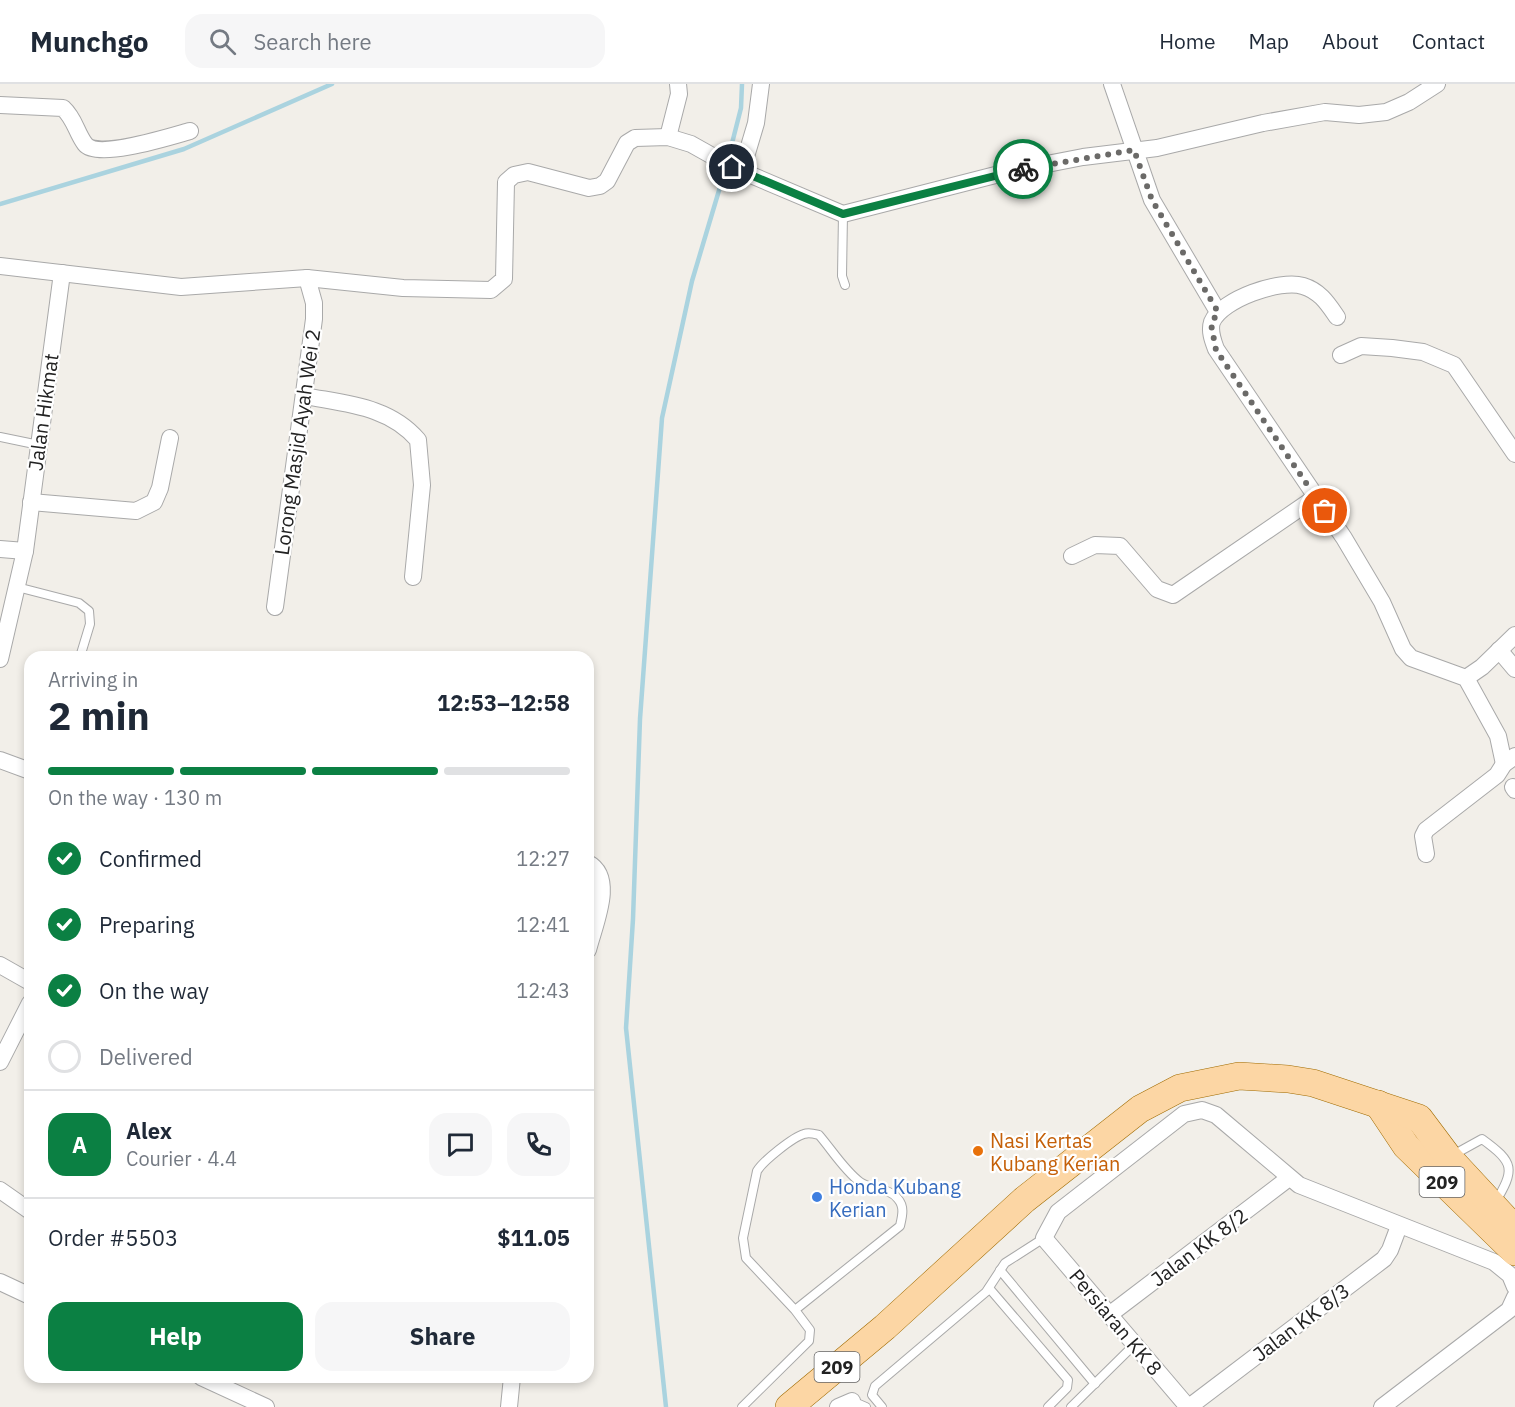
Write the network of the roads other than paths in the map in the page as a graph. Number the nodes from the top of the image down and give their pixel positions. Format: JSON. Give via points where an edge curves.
{"nodes":[{"id":1,"x":678,"y":84,"type":"edge"},
{"id":2,"x":761,"y":84,"type":"edge"},
{"id":3,"x":1112,"y":84,"type":"edge"},
{"id":4,"x":1437,"y":84,"type":"edge"},
{"id":5,"x":0,"y":105,"type":"edge"},
{"id":6,"x":190,"y":131,"type":"dead end"},
{"id":7,"x":668,"y":137,"type":"junction"},
{"id":8,"x":1134,"y":150,"type":"junction"},
{"id":9,"x":737,"y":168,"type":"junction"},
{"id":10,"x":843,"y":214,"type":"junction"},
{"id":11,"x":0,"y":266,"type":"edge"},
{"id":12,"x":62,"y":273,"type":"junction"},
{"id":13,"x":307,"y":278,"type":"junction"},
{"id":14,"x":844,"y":285,"type":"dead end"},
{"id":15,"x":1218,"y":312,"type":"junction"},
{"id":16,"x":1338,"y":316,"type":"dead end"},
{"id":17,"x":1341,"y":355,"type":"dead end"},
{"id":18,"x":305,"y":396,"type":"junction"},
{"id":19,"x":0,"y":437,"type":"edge"},
{"id":20,"x":170,"y":438,"type":"dead end"},
{"id":21,"x":39,"y":445,"type":"junction"},
{"id":22,"x":1515,"y":454,"type":"edge"},
{"id":23,"x":1316,"y":497,"type":"junction"},
{"id":24,"x":32,"y":502,"type":"junction"},
{"id":25,"x":0,"y":549,"type":"edge"},
{"id":26,"x":25,"y":551,"type":"junction"},
{"id":27,"x":1072,"y":556,"type":"dead end"},
{"id":28,"x":413,"y":577,"type":"dead end"},
{"id":29,"x":17,"y":587,"type":"junction"},
{"id":30,"x":274,"y":607,"type":"dead end"},
{"id":31,"x":1515,"y":635,"type":"edge"},
{"id":32,"x":1499,"y":650,"type":"junction"},
{"id":33,"x":82,"y":651,"type":"edge"},
{"id":34,"x":0,"y":659,"type":"edge"},
{"id":35,"x":1515,"y":669,"type":"edge"},
{"id":36,"x":1466,"y":678,"type":"junction"},
{"id":37,"x":0,"y":760,"type":"edge"},
{"id":38,"x":1509,"y":760,"type":"edge"},
{"id":39,"x":24,"y":769,"type":"edge"},
{"id":40,"x":1426,"y":854,"type":"dead end"},
{"id":41,"x":594,"y":868,"type":"edge"},
{"id":42,"x":594,"y":925,"type":"edge"},
{"id":43,"x":0,"y":965,"type":"edge"},
{"id":44,"x":24,"y":979,"type":"edge"},
{"id":45,"x":24,"y":1015,"type":"edge"},
{"id":46,"x":0,"y":1062,"type":"edge"},
{"id":47,"x":1378,"y":1104,"type":"junction"},
{"id":48,"x":1449,"y":1158,"type":"junction"},
{"id":49,"x":1289,"y":1179,"type":"junction"},
{"id":50,"x":0,"y":1190,"type":"edge"},
{"id":51,"x":1493,"y":1206,"type":"junction"},
{"id":52,"x":24,"y":1207,"type":"edge"},
{"id":53,"x":1399,"y":1226,"type":"junction"},
{"id":54,"x":1515,"y":1229,"type":"edge"},
{"id":55,"x":1044,"y":1238,"type":"junction"},
{"id":56,"x":1515,"y":1252,"type":"edge"},
{"id":57,"x":1000,"y":1270,"type":"junction"},
{"id":58,"x":0,"y":1282,"type":"edge"},
{"id":59,"x":1515,"y":1287,"type":"edge"},
{"id":60,"x":989,"y":1288,"type":"junction"},
{"id":61,"x":24,"y":1293,"type":"edge"},
{"id":62,"x":1515,"y":1297,"type":"edge"},
{"id":63,"x":795,"y":1310,"type":"junction"},
{"id":64,"x":1109,"y":1315,"type":"junction"},
{"id":65,"x":1134,"y":1345,"type":"junction"},
{"id":66,"x":214,"y":1383,"type":"edge"},
{"id":67,"x":511,"y":1383,"type":"edge"},
{"id":68,"x":1095,"y":1384,"type":"junction"},
{"id":69,"x":1182,"y":1405,"type":"edge"},
{"id":70,"x":266,"y":1407,"type":"edge"},
{"id":71,"x":508,"y":1407,"type":"edge"},
{"id":72,"x":742,"y":1407,"type":"edge"},
{"id":73,"x":789,"y":1407,"type":"edge"},
{"id":74,"x":882,"y":1407,"type":"edge"},
{"id":75,"x":1048,"y":1407,"type":"edge"},
{"id":76,"x":1071,"y":1407,"type":"edge"},
{"id":77,"x":1382,"y":1407,"type":"edge"}],
"edges":[{"from":1,"to":7,"type":"street"},
{"from":2,"to":9,"type":"street","via":[[756,123]]},
{"from":3,"to":8,"type":"street"},
{"from":4,"to":8,"type":"street","via":[[1386,112],[1325,112]]},
{"from":5,"to":6,"type":"street","via":[[63,108],[71,115],[84,144],[96,150]]},
{"from":7,"to":9,"type":"street","via":[[691,144]]},
{"from":7,"to":13,"type":"street","via":[[635,138],[627,143],[600,186],[589,188],[528,172],[514,175],[506,182],[504,198],[504,279],[491,290],[403,288]]},
{"from":8,"to":10,"type":"street","via":[[1011,171]]},
{"from":8,"to":15,"type":"street","via":[[1152,200]]},
{"from":9,"to":10,"type":"street"},
{"from":10,"to":14,"type":"lane"},
{"from":11,"to":12,"type":"street"},
{"from":12,"to":13,"type":"street","via":[[181,287]]},
{"from":12,"to":21,"type":"street","name":"Jalan Hikmat"},
{"from":13,"to":18,"type":"street","name":"Lorong Masjid Ayah Wei 2","via":[[314,319]]},
{"from":15,"to":16,"type":"street","via":[[1275,285],[1289,283],[1319,293]]},
{"from":15,"to":23,"type":"street","via":[[1211,324],[1216,350]]},
{"from":17,"to":22,"type":"street","via":[[1361,346],[1392,348],[1431,354],[1454,365]]},
{"from":18,"to":28,"type":"street","via":[[390,415],[418,440],[422,485]]},
{"from":18,"to":30,"type":"street","name":"Lorong Masjid Ayah Wei 2"},
{"from":19,"to":21,"type":"lane"},
{"from":20,"to":24,"type":"street","via":[[160,488],[154,502],[145,507],[136,511]]},
{"from":21,"to":24,"type":"street","name":"Jalan Hikmat"},
{"from":23,"to":27,"type":"street","via":[[1173,595],[1157,589],[1120,546],[1095,544]]},
{"from":23,"to":36,"type":"street","via":[[1382,602],[1403,650],[1411,658]]},
{"from":24,"to":26,"type":"street","name":"Jalan Hikmat"},
{"from":25,"to":26,"type":"street"},
{"from":26,"to":29,"type":"street","name":"Jalan Hikmat"},
{"from":29,"to":33,"type":"lane","via":[[79,603],[89,610],[90,624]]},
{"from":29,"to":34,"type":"street","name":"Jalan Hikmat"},
{"from":31,"to":32,"type":"street"},
{"from":32,"to":35,"type":"street"},
{"from":32,"to":36,"type":"street"},
{"from":36,"to":38,"type":"street"},
{"from":37,"to":39,"type":"street"},
{"from":38,"to":40,"type":"street","via":[[1502,770],[1426,830]]},
{"from":41,"to":42,"type":"street","via":[[600,873],[603,887]]},
{"from":43,"to":44,"type":"street"},
{"from":45,"to":46,"type":"street"},
{"from":47,"to":48,"type":"main road","number":"209","via":[[1419,1118]]},
{"from":47,"to":56,"type":"main road","number":"209","via":[[1406,1146]]},
{"from":47,"to":73,"type":"main road","number":"209","via":[[1313,1083],[1271,1077],[1239,1076],[1180,1088],[1140,1109],[1024,1200],[885,1327]]},
{"from":48,"to":51,"type":"main road","number":"209"},
{"from":48,"to":51,"type":"lane","via":[[1482,1139],[1504,1155],[1513,1172],[1512,1179]]},
{"from":49,"to":53,"type":"street"},
{"from":49,"to":55,"type":"street","via":[[1216,1115],[1202,1110],[1184,1114],[1064,1206]]},
{"from":49,"to":64,"type":"street","name":"Jalan KK 8/2"},
{"from":50,"to":52,"type":"street"},
{"from":51,"to":54,"type":"main road","number":"209"},
{"from":53,"to":59,"type":"street","via":[[1494,1262],[1510,1275]]},
{"from":53,"to":69,"type":"street","name":"Jalan KK 8/3","via":[[1384,1259]]},
{"from":55,"to":57,"type":"lane"},
{"from":55,"to":64,"type":"street","name":"Persiaran KK 8"},
{"from":57,"to":60,"type":"lane"},
{"from":57,"to":68,"type":"lane"},
{"from":58,"to":61,"type":"street"},
{"from":60,"to":74,"type":"lane","via":[[875,1386],[872,1395]]},
{"from":60,"to":75,"type":"lane","via":[[1068,1380],[1068,1388]]},
{"from":62,"to":77,"type":"street","via":[[1509,1310]]},
{"from":63,"to":63,"type":"lane","via":[[900,1226],[903,1216],[898,1198],[861,1182],[819,1135],[812,1133],[804,1134],[761,1163],[743,1238],[746,1258]]},
{"from":63,"to":72,"type":"lane","via":[[810,1330],[809,1341]]},
{"from":64,"to":65,"type":"street","name":"Persiaran KK 8"},
{"from":65,"to":68,"type":"lane"},
{"from":65,"to":69,"type":"street","name":"Persiaran KK 8"},
{"from":66,"to":70,"type":"street"},
{"from":67,"to":71,"type":"street"},
{"from":68,"to":76,"type":"lane"}]}
